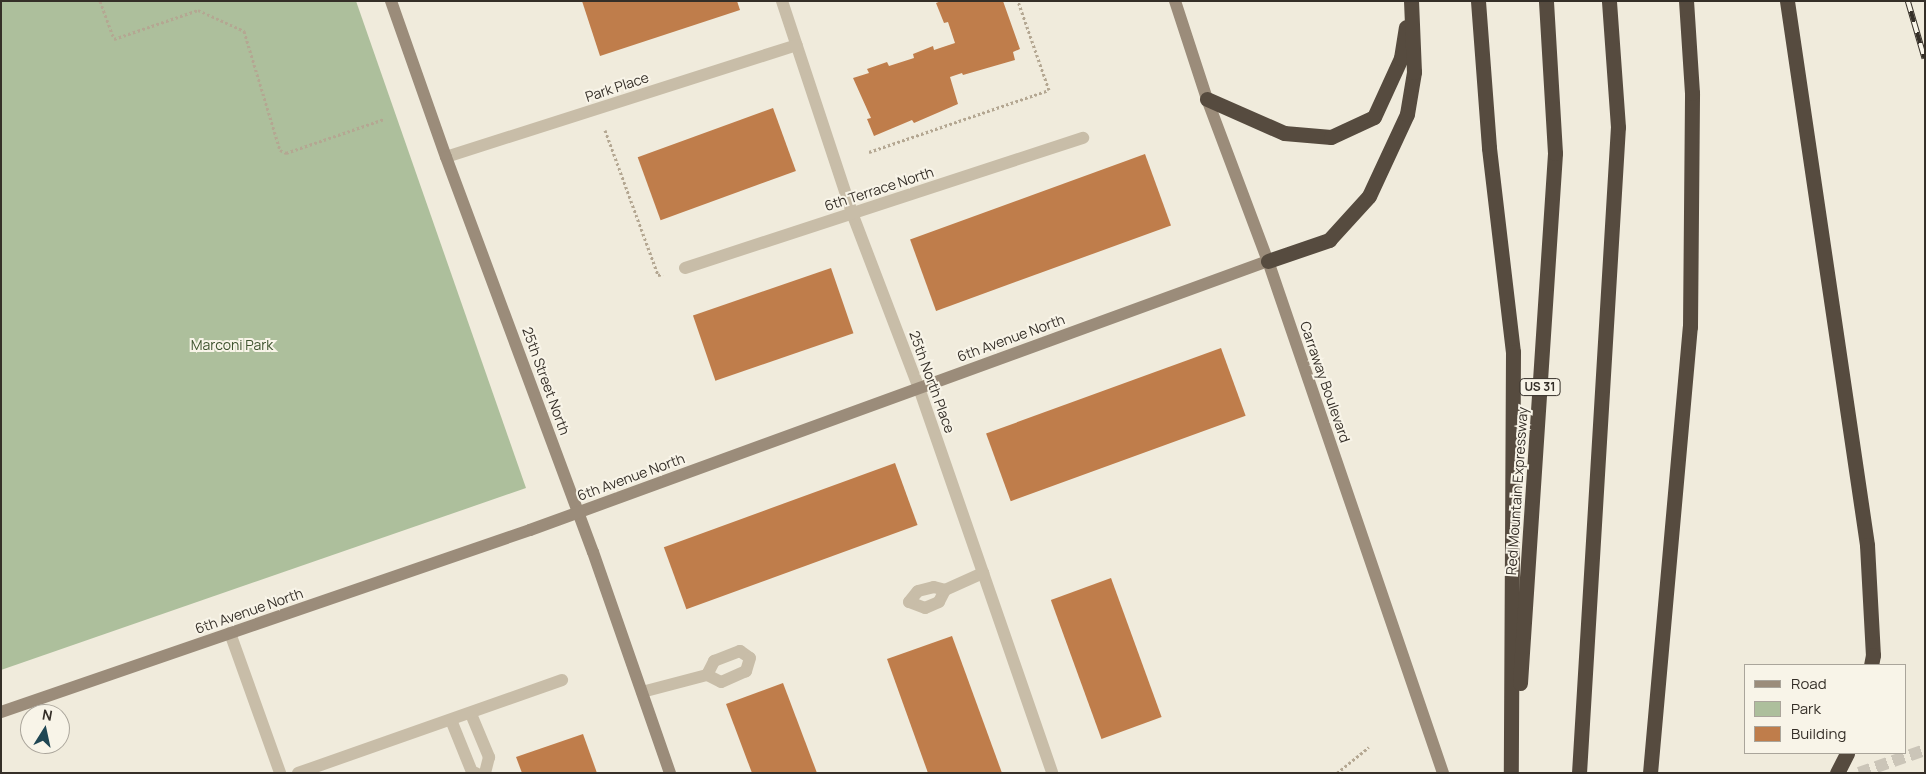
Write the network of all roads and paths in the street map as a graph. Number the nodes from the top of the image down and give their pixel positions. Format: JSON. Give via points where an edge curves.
{"nodes":[{"id":1,"x":100,"y":1,"type":"edge"},
{"id":2,"x":391,"y":1,"type":"edge"},
{"id":3,"x":782,"y":1,"type":"edge"},
{"id":4,"x":1018,"y":1,"type":"edge"},
{"id":5,"x":1175,"y":1,"type":"edge"},
{"id":6,"x":1411,"y":1,"type":"edge"},
{"id":7,"x":1478,"y":1,"type":"edge"},
{"id":8,"x":1546,"y":1,"type":"edge"},
{"id":9,"x":1610,"y":1,"type":"edge"},
{"id":10,"x":1686,"y":1,"type":"edge"},
{"id":11,"x":1787,"y":1,"type":"edge"},
{"id":12,"x":797,"y":45,"type":"junction"},
{"id":13,"x":1207,"y":99,"type":"junction"},
{"id":14,"x":597,"y":109,"type":"junction"},
{"id":15,"x":384,"y":119,"type":"dead end"},
{"id":16,"x":1083,"y":138,"type":"dead end"},
{"id":17,"x":869,"y":152,"type":"dead end"},
{"id":18,"x":446,"y":158,"type":"junction"},
{"id":19,"x":852,"y":213,"type":"junction"},
{"id":20,"x":1268,"y":261,"type":"junction"},
{"id":21,"x":685,"y":268,"type":"joint"},
{"id":22,"x":919,"y":388,"type":"junction"},
{"id":23,"x":578,"y":512,"type":"junction"},
{"id":24,"x":983,"y":573,"type":"junction"},
{"id":25,"x":945,"y":590,"type":"dead end"},
{"id":26,"x":230,"y":633,"type":"junction"},
{"id":27,"x":1871,"y":664,"type":"edge"},
{"id":28,"x":707,"y":675,"type":"dead end"},
{"id":29,"x":562,"y":680,"type":"dead end"},
{"id":30,"x":642,"y":692,"type":"junction"},
{"id":31,"x":1,"y":712,"type":"edge"},
{"id":32,"x":471,"y":714,"type":"junction"},
{"id":33,"x":451,"y":720,"type":"junction"},
{"id":34,"x":1369,"y":747,"type":"dead end"},
{"id":35,"x":1846,"y":754,"type":"edge"},
{"id":36,"x":280,"y":773,"type":"edge"},
{"id":37,"x":298,"y":773,"type":"edge"},
{"id":38,"x":476,"y":773,"type":"edge"},
{"id":39,"x":485,"y":773,"type":"edge"},
{"id":40,"x":670,"y":773,"type":"edge"},
{"id":41,"x":1052,"y":773,"type":"edge"},
{"id":42,"x":1337,"y":773,"type":"edge"},
{"id":43,"x":1443,"y":773,"type":"edge"},
{"id":44,"x":1510,"y":773,"type":"edge"},
{"id":45,"x":1514,"y":773,"type":"edge"},
{"id":46,"x":1579,"y":773,"type":"edge"},
{"id":47,"x":1650,"y":773,"type":"edge"},
{"id":48,"x":1837,"y":773,"type":"edge"}],
"edges":[{"from":1,"to":15,"type":"path","via":[[114,39],[198,10],[244,31],[280,150],[286,152]]},
{"from":2,"to":18,"type":"main road","name":"25th Street North"},
{"from":3,"to":12,"type":"street","name":"25th North Place"},
{"from":4,"to":17,"type":"path","via":[[1049,90]]},
{"from":5,"to":13,"type":"main road","name":"Carraway Boulevard"},
{"from":6,"to":13,"type":"highway","via":[[1401,58],[1374,117],[1331,137],[1284,133]]},
{"from":6,"to":20,"type":"highway","via":[[1414,72],[1407,114],[1369,196],[1329,240]]},
{"from":7,"to":44,"type":"highway","via":[[1489,148],[1513,352]]},
{"from":8,"to":45,"type":"highway","name":"Red Mountain Expressway","number":"US 31","via":[[1555,153]]},
{"from":9,"to":46,"type":"highway","via":[[1618,127]]},
{"from":10,"to":47,"type":"highway","via":[[1692,93],[1690,327]]},
{"from":11,"to":27,"type":"highway","via":[[1867,545]]},
{"from":12,"to":14,"type":"street","name":"Park Place"},
{"from":12,"to":19,"type":"street","name":"25th North Place"},
{"from":13,"to":20,"type":"main road","name":"Carraway Boulevard"},
{"from":14,"to":18,"type":"street","name":"Park Place"},
{"from":14,"to":21,"type":"path","via":[[658,275]]},
{"from":16,"to":19,"type":"street","name":"6th Terrace North"},
{"from":18,"to":23,"type":"main road","name":"25th Street North"},
{"from":19,"to":21,"type":"street","name":"6th Terrace North"},
{"from":19,"to":22,"type":"street","name":"25th North Place"},
{"from":20,"to":22,"type":"main road","name":"6th Avenue North"},
{"from":20,"to":43,"type":"main road","name":"Carraway Boulevard"},
{"from":22,"to":23,"type":"main road","name":"6th Avenue North"},
{"from":22,"to":24,"type":"street","name":"25th North Place"},
{"from":23,"to":26,"type":"main road","name":"6th Avenue North"},
{"from":23,"to":30,"type":"main road","name":"25th Street North"},
{"from":24,"to":25,"type":"street"},
{"from":24,"to":41,"type":"street","name":"25th North Place"},
{"from":26,"to":31,"type":"main road","name":"6th Avenue North"},
{"from":26,"to":36,"type":"street"},
{"from":28,"to":30,"type":"street"},
{"from":29,"to":32,"type":"street"},
{"from":30,"to":40,"type":"main road","name":"25th Street North"},
{"from":32,"to":33,"type":"street"},
{"from":32,"to":39,"type":"street","via":[[489,758]]},
{"from":33,"to":37,"type":"street"},
{"from":33,"to":38,"type":"street","via":[[472,772]]},
{"from":34,"to":42,"type":"path"},
{"from":35,"to":48,"type":"highway"}]}
